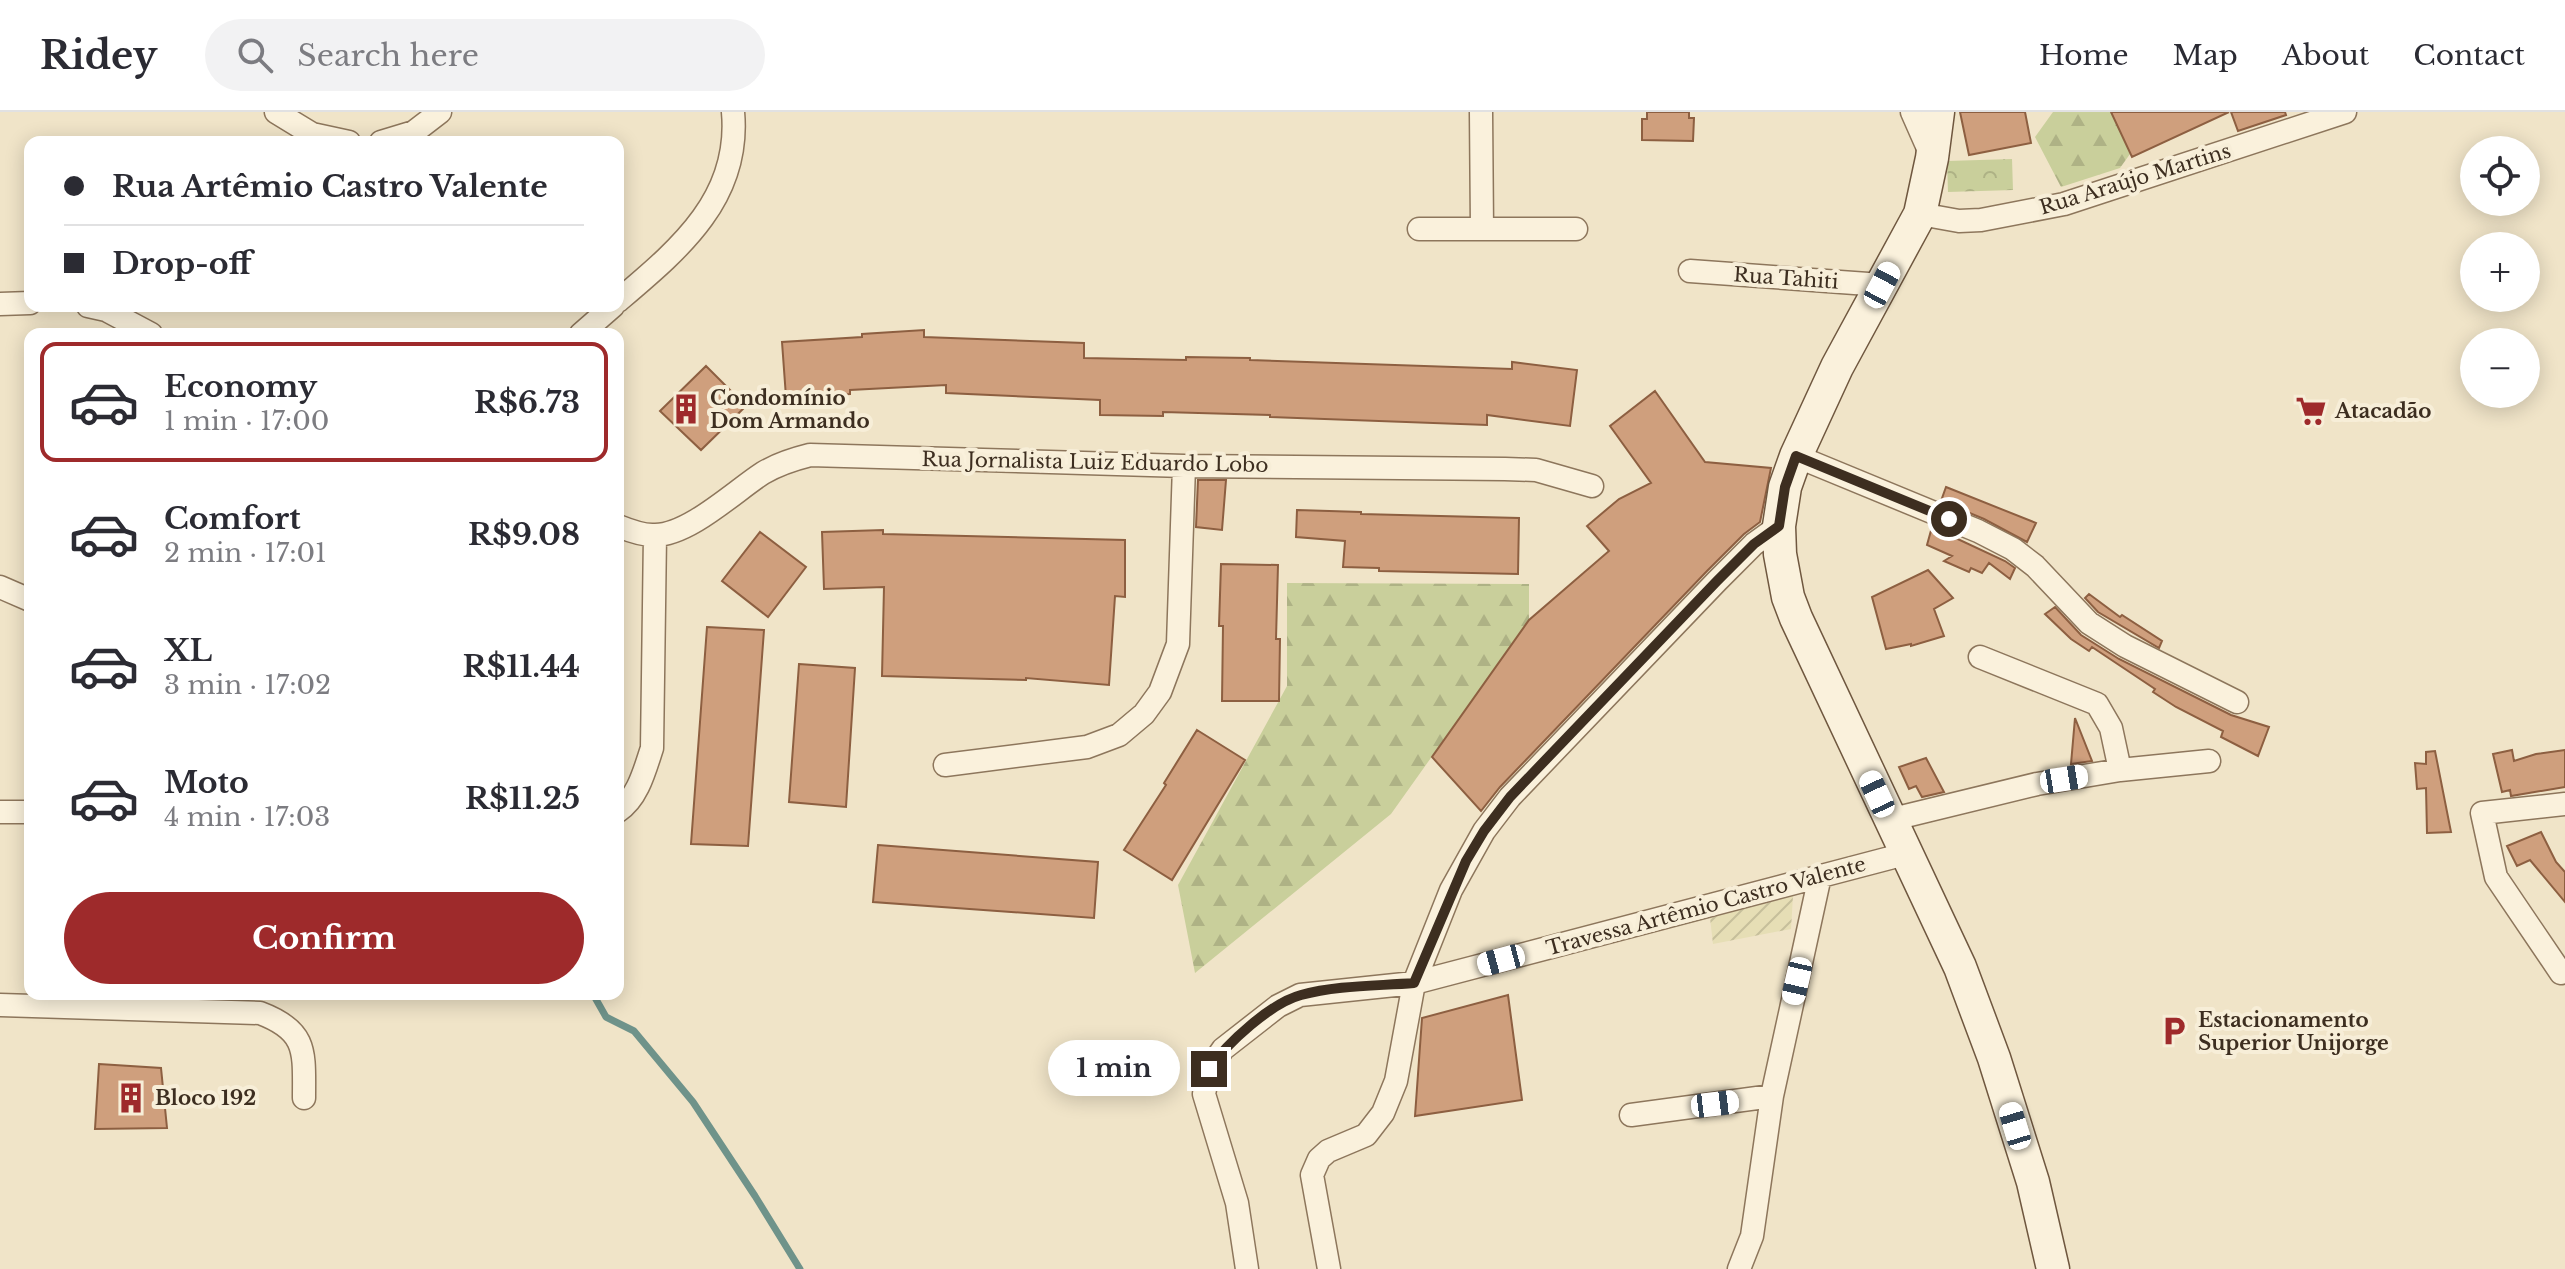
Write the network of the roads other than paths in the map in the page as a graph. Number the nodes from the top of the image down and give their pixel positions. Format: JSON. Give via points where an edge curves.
{"nodes":[{"id":1,"x":276,"y":112,"type":"edge"},
{"id":2,"x":440,"y":112,"type":"edge"},
{"id":3,"x":733,"y":112,"type":"edge"},
{"id":4,"x":1481,"y":112,"type":"edge"},
{"id":5,"x":1912,"y":112,"type":"edge"},
{"id":6,"x":1938,"y":112,"type":"edge"},
{"id":7,"x":2345,"y":112,"type":"edge"},
{"id":8,"x":321,"y":136,"type":"edge"},
{"id":9,"x":401,"y":136,"type":"edge"},
{"id":10,"x":1932,"y":158,"type":"junction"},
{"id":11,"x":1920,"y":214,"type":"junction"},
{"id":12,"x":1419,"y":229,"type":"dead end"},
{"id":13,"x":1482,"y":229,"type":"junction"},
{"id":14,"x":1576,"y":229,"type":"dead end"},
{"id":15,"x":1690,"y":271,"type":"dead end"},
{"id":16,"x":1882,"y":285,"type":"junction"},
{"id":17,"x":624,"y":296,"type":"edge"},
{"id":18,"x":24,"y":303,"type":"edge"},
{"id":19,"x":0,"y":304,"type":"edge"},
{"id":20,"x":110,"y":312,"type":"edge"},
{"id":21,"x":606,"y":312,"type":"edge"},
{"id":22,"x":140,"y":328,"type":"edge"},
{"id":23,"x":588,"y":328,"type":"edge"},
{"id":24,"x":1796,"y":456,"type":"junction"},
{"id":25,"x":1184,"y":466,"type":"junction"},
{"id":26,"x":1592,"y":486,"type":"dead end"},
{"id":27,"x":1779,"y":526,"type":"junction"},
{"id":28,"x":624,"y":527,"type":"edge"},
{"id":29,"x":655,"y":535,"type":"junction"},
{"id":30,"x":0,"y":587,"type":"edge"},
{"id":31,"x":24,"y":597,"type":"edge"},
{"id":32,"x":1980,"y":657,"type":"dead end"},
{"id":33,"x":2237,"y":702,"type":"dead end"},
{"id":34,"x":2209,"y":761,"type":"dead end"},
{"id":35,"x":945,"y":765,"type":"dead end"},
{"id":36,"x":2120,"y":770,"type":"junction"},
{"id":37,"x":2565,"y":804,"type":"edge"},
{"id":38,"x":624,"y":807,"type":"edge"},
{"id":39,"x":0,"y":812,"type":"edge"},
{"id":40,"x":24,"y":812,"type":"edge"},
{"id":41,"x":1889,"y":820,"type":"junction"},
{"id":42,"x":1905,"y":854,"type":"junction"},
{"id":43,"x":1820,"y":876,"type":"junction"},
{"id":44,"x":2561,"y":973,"type":"dead end"},
{"id":45,"x":1414,"y":983,"type":"junction"},
{"id":46,"x":0,"y":1005,"type":"edge"},
{"id":47,"x":1772,"y":1096,"type":"junction"},
{"id":48,"x":304,"y":1098,"type":"dead end"},
{"id":49,"x":1631,"y":1115,"type":"dead end"},
{"id":50,"x":1247,"y":1269,"type":"edge"},
{"id":51,"x":1329,"y":1269,"type":"edge"},
{"id":52,"x":1739,"y":1269,"type":"edge"},
{"id":53,"x":2053,"y":1269,"type":"edge"}],
"edges":[{"from":1,"to":8,"type":"street"},
{"from":2,"to":9,"type":"street"},
{"from":3,"to":17,"type":"street","via":[[729,169],[712,204],[669,258]]},
{"from":4,"to":13,"type":"street"},
{"from":5,"to":10,"type":"street"},
{"from":6,"to":10,"type":"main road"},
{"from":7,"to":11,"type":"street","name":"Rua Araújo Martins","via":[[2064,204],[1981,220]]},
{"from":10,"to":11,"type":"main road"},
{"from":11,"to":16,"type":"main road"},
{"from":12,"to":13,"type":"street"},
{"from":13,"to":14,"type":"street"},
{"from":15,"to":16,"type":"street","name":"Rua Tahiti"},
{"from":16,"to":24,"type":"main road"},
{"from":18,"to":19,"type":"street"},
{"from":20,"to":22,"type":"street"},
{"from":21,"to":23,"type":"street"},
{"from":24,"to":27,"type":"main road"},
{"from":24,"to":33,"type":"street","via":[[2013,549],[2096,628]]},
{"from":25,"to":26,"type":"street","name":"Rua Jornalista Luiz Eduardo Lobo","via":[[1536,470]]},
{"from":25,"to":29,"type":"street","name":"Rua Jornalista Luiz Eduardo Lobo","via":[[810,455],[767,471],[684,527]]},
{"from":25,"to":35,"type":"street","via":[[1178,644],[1160,692],[1144,714],[1119,735],[1087,747]]},
{"from":27,"to":41,"type":"main road","via":[[1784,577],[1796,618]]},
{"from":27,"to":45,"type":"street","via":[[1717,581],[1510,797],[1466,861]]},
{"from":28,"to":29,"type":"street"},
{"from":29,"to":38,"type":"street","via":[[652,748],[642,779]]},
{"from":30,"to":31,"type":"street"},
{"from":32,"to":36,"type":"street","via":[[2097,704],[2111,728]]},
{"from":34,"to":36,"type":"street"},
{"from":36,"to":41,"type":"street"},
{"from":37,"to":44,"type":"street","via":[[2482,813],[2496,877]]},
{"from":39,"to":40,"type":"street"},
{"from":41,"to":42,"type":"main road"},
{"from":42,"to":43,"type":"street","name":"Travessa Artêmio Castro Valente"},
{"from":42,"to":53,"type":"main road","via":[[1960,967],[1994,1058],[2033,1182]]},
{"from":43,"to":45,"type":"street","name":"Travessa Artêmio Castro Valente"},
{"from":43,"to":47,"type":"street"},
{"from":45,"to":50,"type":"street","name":"Travessa Artêmio Castro Valente","via":[[1300,995],[1223,1049],[1209,1069],[1204,1094],[1237,1203]]},
{"from":45,"to":51,"type":"street","via":[[1396,1081],[1383,1113],[1366,1135],[1328,1151],[1312,1175]]},
{"from":46,"to":48,"type":"street","via":[[260,1013],[283,1022],[295,1034],[304,1056]]},
{"from":47,"to":49,"type":"street"},
{"from":47,"to":52,"type":"street","via":[[1752,1236]]}]}
